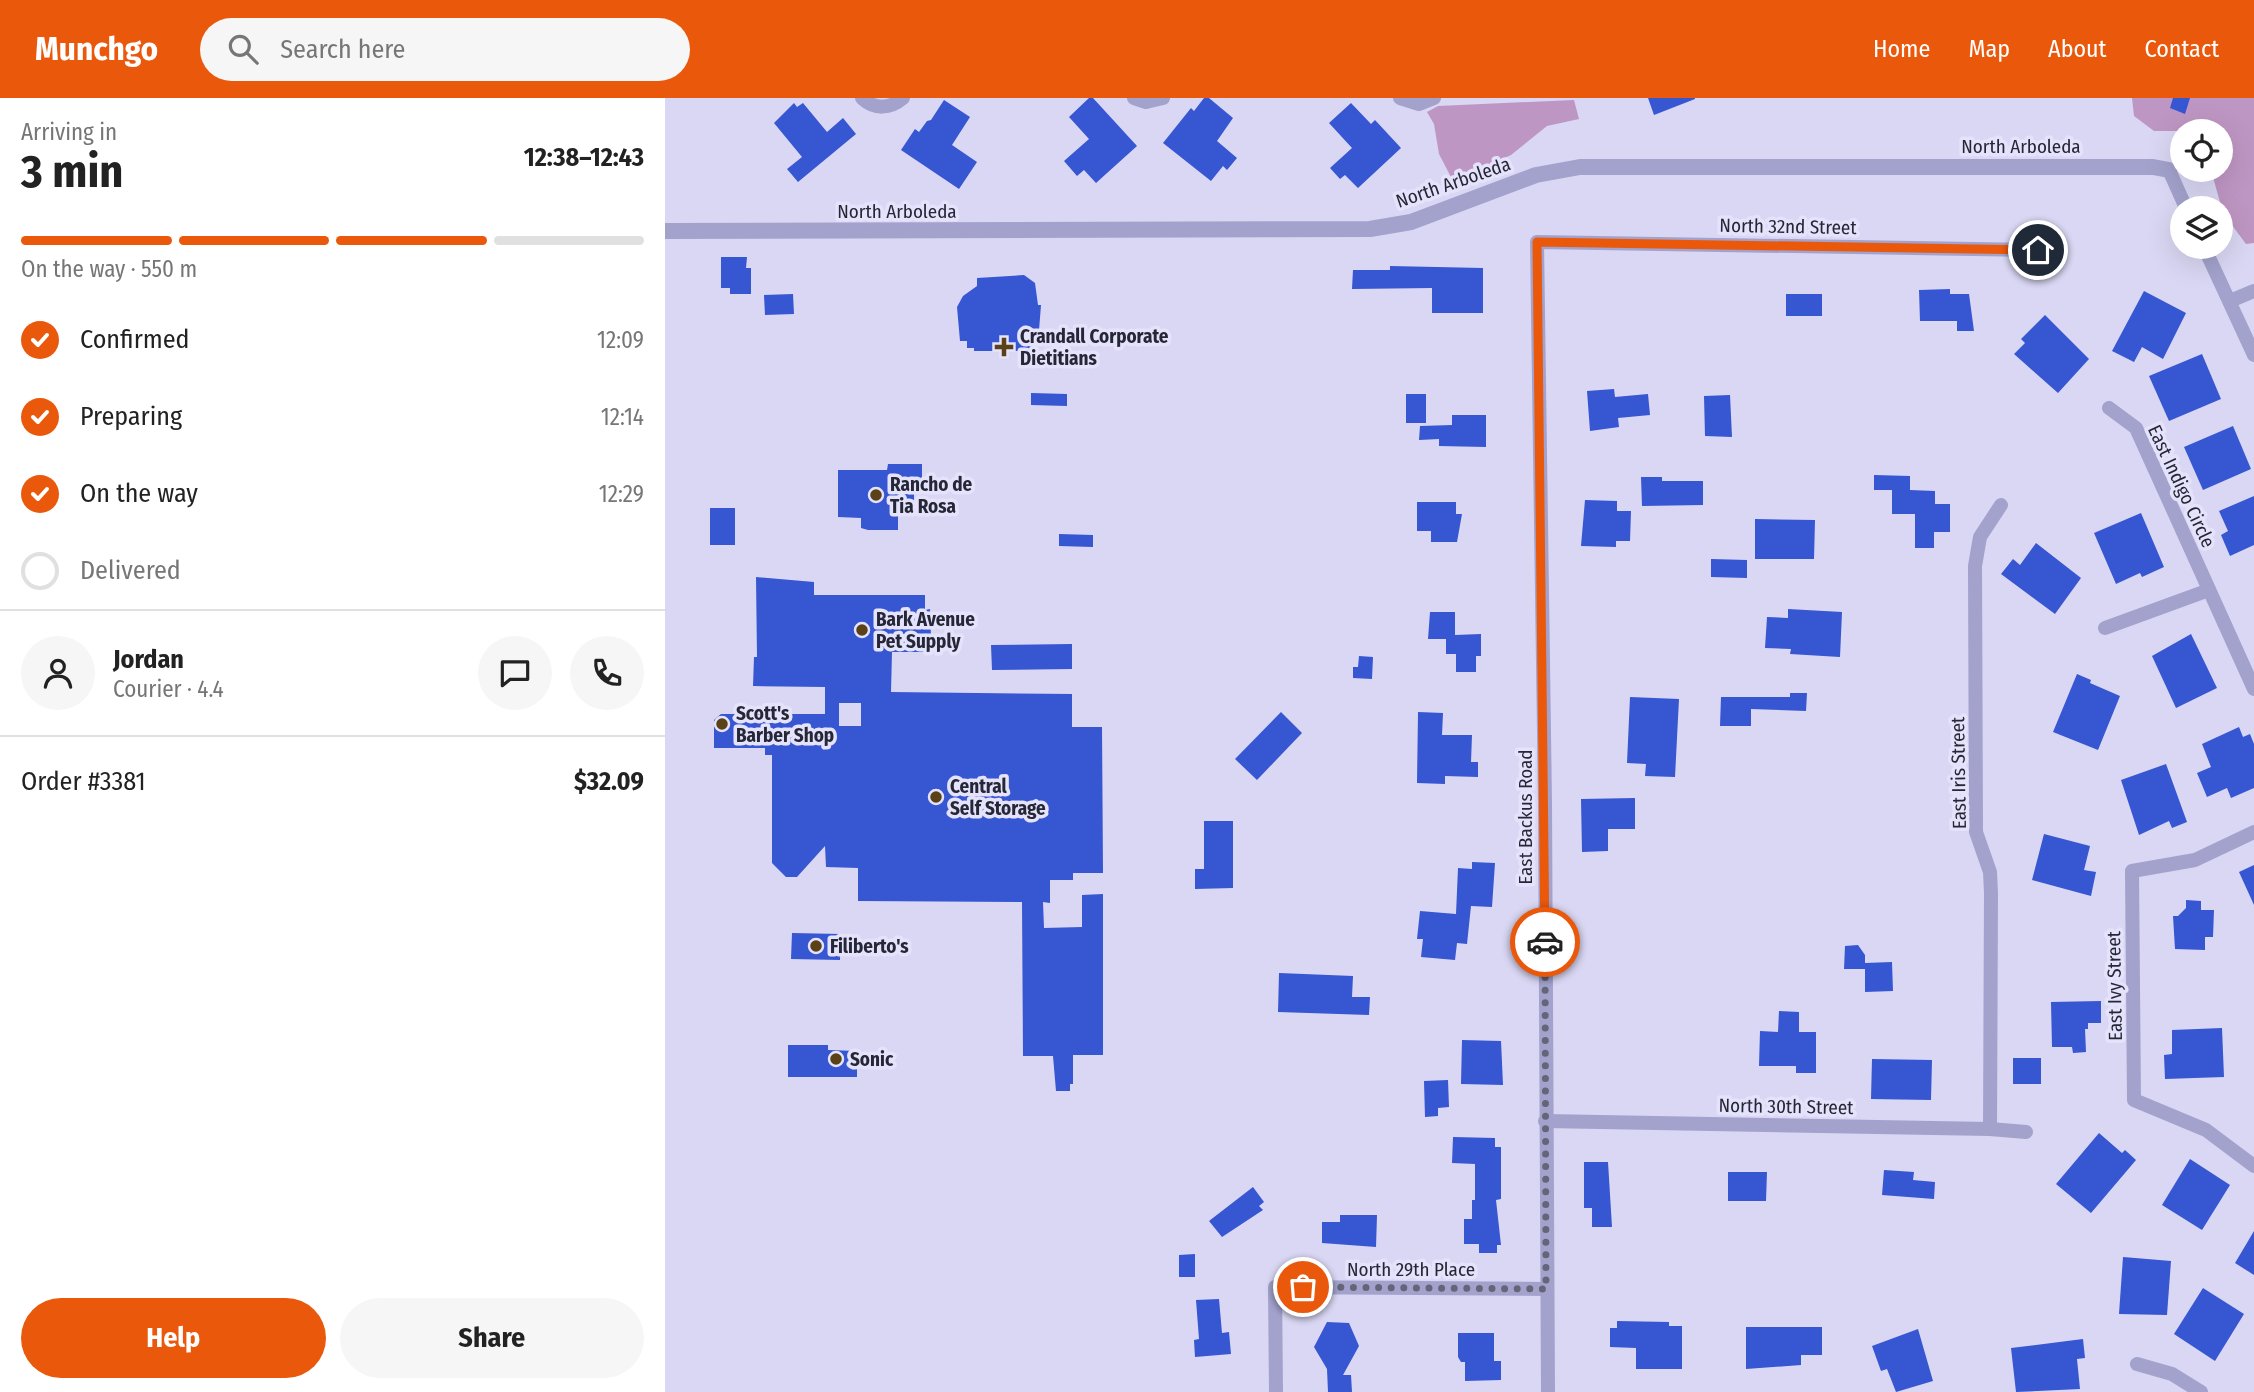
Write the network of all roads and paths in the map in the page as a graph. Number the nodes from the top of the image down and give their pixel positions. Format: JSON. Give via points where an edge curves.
{"nodes":[{"id":1,"x":862,"y":98,"type":"edge"},
{"id":2,"x":903,"y":98,"type":"edge"},
{"id":3,"x":1134,"y":98,"type":"edge"},
{"id":4,"x":1163,"y":98,"type":"edge"},
{"id":5,"x":1400,"y":98,"type":"edge"},
{"id":6,"x":1434,"y":98,"type":"edge"},
{"id":7,"x":2169,"y":170,"type":"joint"},
{"id":8,"x":2181,"y":196,"type":"edge"},
{"id":9,"x":665,"y":231,"type":"edge"},
{"id":10,"x":1537,"y":242,"type":"joint"},
{"id":11,"x":2038,"y":250,"type":"dead end"},
{"id":12,"x":2210,"y":259,"type":"edge"},
{"id":13,"x":2254,"y":291,"type":"edge"},
{"id":14,"x":2229,"y":301,"type":"junction"},
{"id":15,"x":2254,"y":355,"type":"edge"},
{"id":16,"x":2109,"y":408,"type":"dead end"},
{"id":17,"x":2001,"y":505,"type":"dead end"},
{"id":18,"x":2209,"y":590,"type":"junction"},
{"id":19,"x":2105,"y":628,"type":"dead end"},
{"id":20,"x":2253,"y":685,"type":"edge"},
{"id":21,"x":2254,"y":832,"type":"edge"},
{"id":22,"x":1545,"y":1121,"type":"junction"},
{"id":23,"x":1990,"y":1129,"type":"junction"},
{"id":24,"x":2026,"y":1132,"type":"dead end"},
{"id":25,"x":2254,"y":1166,"type":"edge"},
{"id":26,"x":1546,"y":1289,"type":"junction"},
{"id":27,"x":2137,"y":1364,"type":"dead end"},
{"id":28,"x":1276,"y":1392,"type":"edge"},
{"id":29,"x":1548,"y":1392,"type":"edge"},
{"id":30,"x":2201,"y":1392,"type":"edge"}],
"edges":[{"from":1,"to":2,"type":"street","via":[[884,107]]},
{"from":3,"to":4,"type":"street","via":[[1146,102]]},
{"from":5,"to":6,"type":"street","via":[[1419,104]]},
{"from":7,"to":8,"type":"street"},
{"from":7,"to":9,"type":"street","name":"North Arboleda","via":[[1580,167],[1535,174],[1422,218],[1370,229]]},
{"from":10,"to":11,"type":"street","name":"North 32nd Street"},
{"from":10,"to":22,"type":"street","name":"East Backus Road"},
{"from":12,"to":14,"type":"street"},
{"from":13,"to":14,"type":"street"},
{"from":14,"to":15,"type":"street"},
{"from":16,"to":18,"type":"street","name":"East Indigo Circle","via":[[2136,428]]},
{"from":17,"to":23,"type":"street","name":"East Iris Street","via":[[1980,537],[1975,566],[1976,832],[1990,872],[1991,892]]},
{"from":18,"to":19,"type":"street"},
{"from":18,"to":20,"type":"street","name":"East Indigo Circle"},
{"from":21,"to":25,"type":"street","name":"East Ivy Street","via":[[2195,860],[2132,871],[2134,1101],[2206,1130]]},
{"from":22,"to":23,"type":"street","name":"North 30th Street"},
{"from":22,"to":26,"type":"street","name":"East Backus Road"},
{"from":23,"to":24,"type":"street","name":"North 30th Street"},
{"from":26,"to":28,"type":"street","name":"North 29th Place","via":[[1275,1287]]},
{"from":26,"to":29,"type":"street","name":"East Backus Road"},
{"from":27,"to":30,"type":"street","via":[[2172,1374]]}]}
